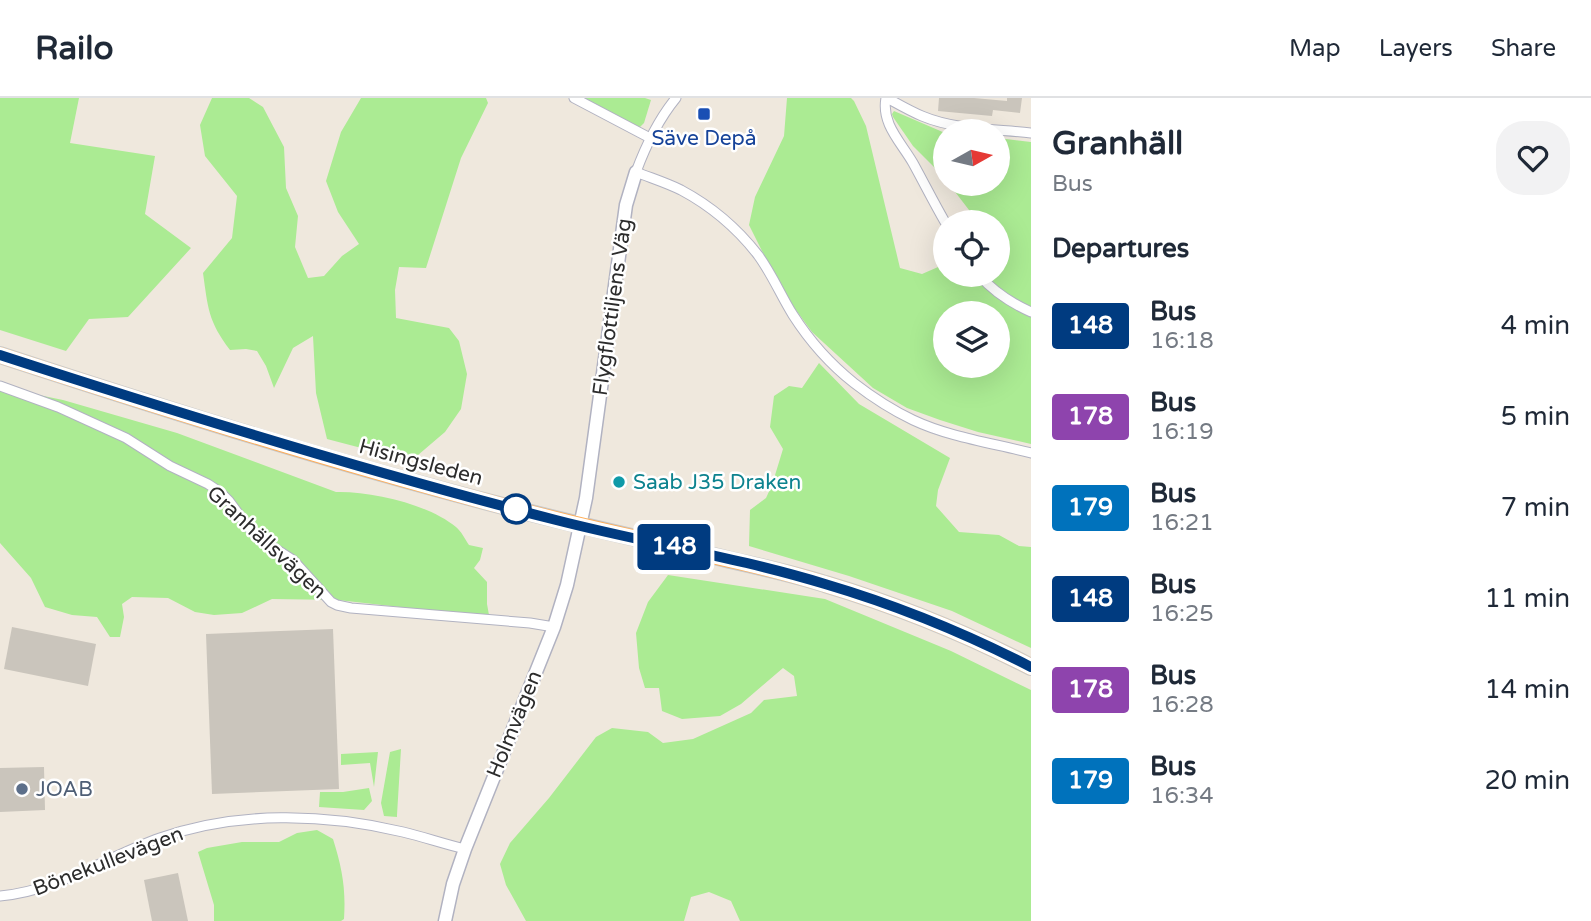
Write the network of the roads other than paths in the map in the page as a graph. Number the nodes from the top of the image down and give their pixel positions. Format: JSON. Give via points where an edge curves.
{"nodes":[{"id":1,"x":574,"y":98,"type":"edge"},
{"id":2,"x":676,"y":98,"type":"edge"},
{"id":3,"x":886,"y":98,"type":"edge"},
{"id":4,"x":1031,"y":133,"type":"edge"},
{"id":5,"x":650,"y":138,"type":"junction"},
{"id":6,"x":636,"y":172,"type":"junction"},
{"id":7,"x":938,"y":210,"type":"edge"},
{"id":8,"x":992,"y":287,"type":"edge"},
{"id":9,"x":1031,"y":312,"type":"edge"},
{"id":10,"x":0,"y":355,"type":"edge"},
{"id":11,"x":0,"y":386,"type":"edge"},
{"id":12,"x":1031,"y":453,"type":"edge"},
{"id":13,"x":581,"y":526,"type":"junction"},
{"id":14,"x":554,"y":627,"type":"junction"},
{"id":15,"x":1031,"y":667,"type":"edge"},
{"id":16,"x":465,"y":849,"type":"junction"},
{"id":17,"x":0,"y":896,"type":"edge"},
{"id":18,"x":445,"y":921,"type":"edge"}],
"edges":[{"from":1,"to":5,"type":"street"},
{"from":2,"to":5,"type":"street","name":"Flygflottiljens Väg"},
{"from":3,"to":4,"type":"street","via":[[944,122]]},
{"from":3,"to":7,"type":"street","via":[[887,122]]},
{"from":5,"to":6,"type":"street","name":"Flygflottiljens Väg"},
{"from":6,"to":12,"type":"street","via":[[699,200],[731,225],[760,257],[811,340],[878,401],[914,421]]},
{"from":6,"to":13,"type":"street","name":"Flygflottiljens Väg","via":[[624,221]]},
{"from":8,"to":9,"type":"street"},
{"from":10,"to":13,"type":"highway","name":"Hisingsleden","via":[[368,470]]},
{"from":11,"to":14,"type":"street","name":"Granhällsvägen","via":[[126,438],[170,467],[208,484],[229,501],[248,528],[293,560],[337,606]]},
{"from":13,"to":14,"type":"street","name":"Holmvägen"},
{"from":13,"to":15,"type":"highway","name":"Hisingsleden","via":[[834,586],[925,618]]},
{"from":14,"to":16,"type":"street","name":"Holmvägen"},
{"from":16,"to":17,"type":"street","name":"Bönekullevägen","via":[[350,822],[260,818],[165,836],[60,882]]},
{"from":16,"to":18,"type":"street","name":"Holmvägen"}]}
